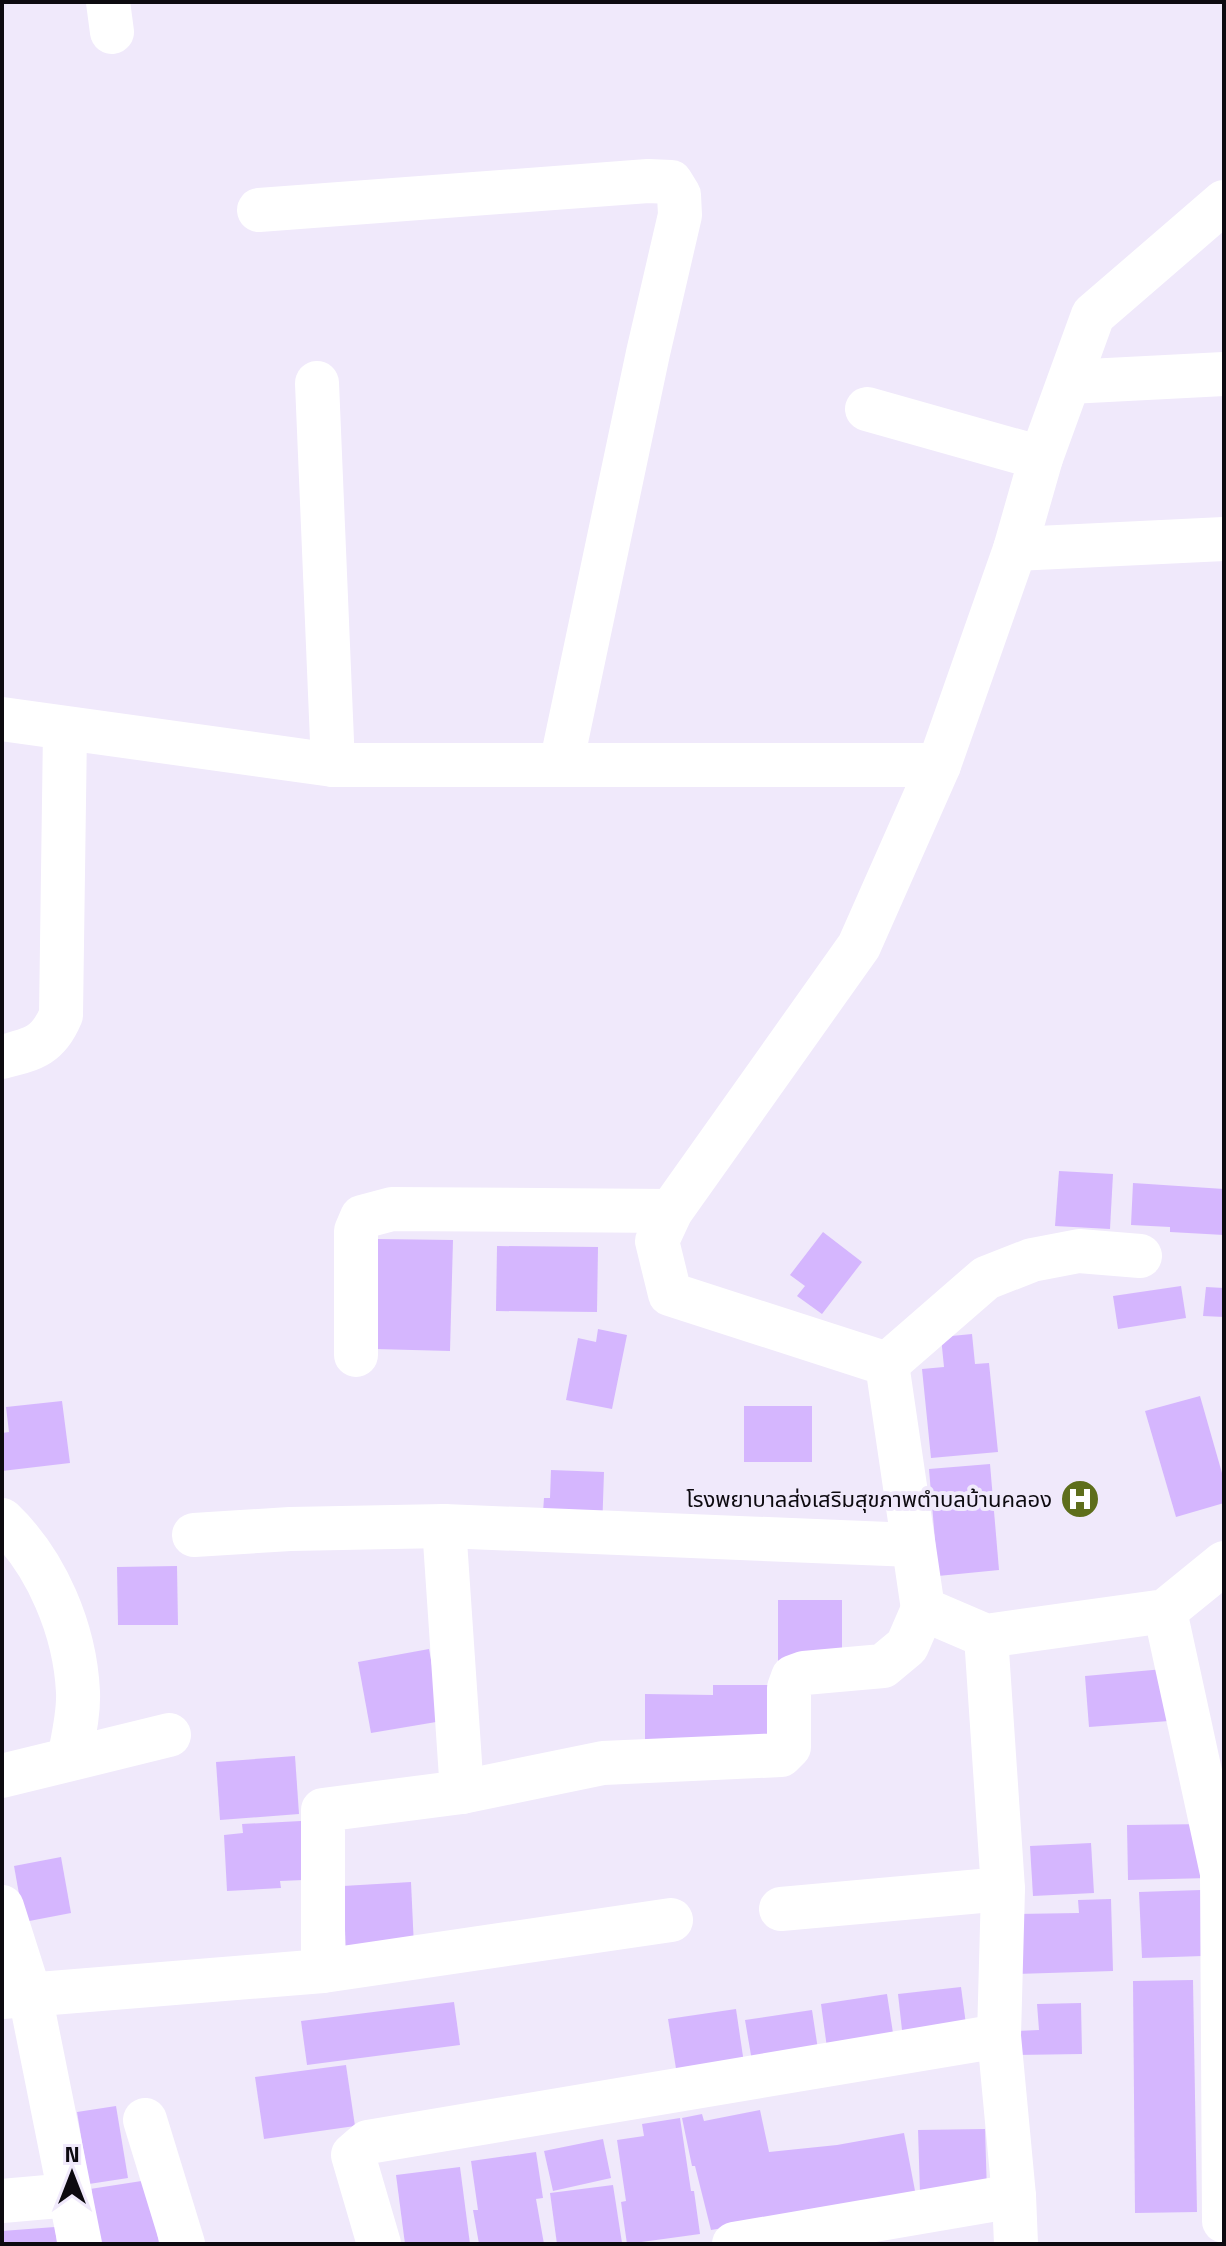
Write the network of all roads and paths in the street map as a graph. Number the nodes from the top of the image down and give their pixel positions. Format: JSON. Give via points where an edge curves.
{"nodes":[{"id":1,"x":1224,"y":202,"type":"edge"},
{"id":2,"x":259,"y":210,"type":"dead end"},
{"id":3,"x":1224,"y":374,"type":"edge"},
{"id":4,"x":1069,"y":382,"type":"junction"},
{"id":5,"x":317,"y":383,"type":"dead end"},
{"id":6,"x":867,"y":409,"type":"dead end"},
{"id":7,"x":1041,"y":458,"type":"junction"},
{"id":8,"x":1224,"y":539,"type":"edge"},
{"id":9,"x":1015,"y":549,"type":"junction"},
{"id":10,"x":2,"y":719,"type":"edge"},
{"id":11,"x":65,"y":730,"type":"junction"},
{"id":12,"x":333,"y":765,"type":"junction"},
{"id":13,"x":561,"y":765,"type":"junction"},
{"id":14,"x":939,"y":765,"type":"junction"},
{"id":15,"x":2,"y":1057,"type":"edge"},
{"id":16,"x":671,"y":1211,"type":"junction"},
{"id":17,"x":1140,"y":1256,"type":"dead end"},
{"id":18,"x":356,"y":1355,"type":"dead end"},
{"id":19,"x":887,"y":1364,"type":"junction"},
{"id":20,"x":2,"y":1520,"type":"edge"},
{"id":21,"x":444,"y":1526,"type":"junction"},
{"id":22,"x":194,"y":1535,"type":"dead end"},
{"id":23,"x":913,"y":1545,"type":"junction"},
{"id":24,"x":1224,"y":1563,"type":"edge"},
{"id":25,"x":923,"y":1609,"type":"junction"},
{"id":26,"x":1165,"y":1611,"type":"junction"},
{"id":27,"x":986,"y":1636,"type":"junction"},
{"id":28,"x":169,"y":1735,"type":"dead end"},
{"id":29,"x":69,"y":1759,"type":"junction"},
{"id":30,"x":2,"y":1776,"type":"edge"},
{"id":31,"x":462,"y":1792,"type":"junction"},
{"id":32,"x":1223,"y":1872,"type":"edge"},
{"id":33,"x":1003,"y":1889,"type":"junction"},
{"id":34,"x":2,"y":1907,"type":"edge"},
{"id":35,"x":781,"y":1909,"type":"dead end"},
{"id":36,"x":671,"y":1920,"type":"dead end"},
{"id":37,"x":323,"y":1971,"type":"junction"},
{"id":38,"x":16,"y":1996,"type":"edge"},
{"id":39,"x":999,"y":2036,"type":"junction"},
{"id":40,"x":145,"y":2120,"type":"dead end"},
{"id":41,"x":70,"y":2195,"type":"junction"},
{"id":42,"x":1014,"y":2196,"type":"junction"},
{"id":43,"x":2,"y":2201,"type":"edge"},
{"id":44,"x":1224,"y":2221,"type":"edge"},
{"id":45,"x":80,"y":2244,"type":"edge"},
{"id":46,"x":183,"y":2244,"type":"edge"},
{"id":47,"x":379,"y":2244,"type":"edge"},
{"id":48,"x":734,"y":2244,"type":"edge"},
{"id":49,"x":1016,"y":2244,"type":"edge"}],
"edges":[{"from":1,"to":4,"type":"street","via":[[1093,315]]},
{"from":2,"to":13,"type":"street","via":[[648,181],[671,182],[679,195],[680,215]]},
{"from":3,"to":4,"type":"street"},
{"from":4,"to":7,"type":"street"},
{"from":5,"to":12,"type":"street"},
{"from":6,"to":7,"type":"street"},
{"from":7,"to":9,"type":"street"},
{"from":8,"to":9,"type":"street"},
{"from":9,"to":14,"type":"street"},
{"from":10,"to":11,"type":"street"},
{"from":11,"to":12,"type":"street"},
{"from":11,"to":15,"type":"street","via":[[61,1015],[53,1034],[35,1048]]},
{"from":12,"to":13,"type":"street"},
{"from":13,"to":14,"type":"street"},
{"from":14,"to":16,"type":"street","via":[[859,946]]},
{"from":16,"to":18,"type":"street","via":[[392,1209],[362,1217],[356,1231]]},
{"from":16,"to":19,"type":"street","via":[[657,1241],[670,1294]]},
{"from":17,"to":19,"type":"street","via":[[1079,1251],[1032,1260],[986,1278]]},
{"from":19,"to":23,"type":"street"},
{"from":20,"to":29,"type":"street","via":[[41,1569],[65,1623],[79,1694]]},
{"from":21,"to":22,"type":"street"},
{"from":21,"to":23,"type":"street"},
{"from":21,"to":31,"type":"street"},
{"from":23,"to":25,"type":"street"},
{"from":24,"to":26,"type":"street"},
{"from":25,"to":27,"type":"street"},
{"from":25,"to":31,"type":"street","via":[[907,1646],[883,1666],[793,1677],[789,1747],[781,1755],[603,1763]]},
{"from":26,"to":27,"type":"street"},
{"from":26,"to":32,"type":"street"},
{"from":27,"to":33,"type":"street"},
{"from":28,"to":29,"type":"street"},
{"from":29,"to":30,"type":"street"},
{"from":31,"to":37,"type":"street","via":[[323,1810]]},
{"from":32,"to":44,"type":"street"},
{"from":33,"to":35,"type":"street"},
{"from":33,"to":39,"type":"street"},
{"from":34,"to":38,"type":"street"},
{"from":36,"to":37,"type":"street"},
{"from":37,"to":38,"type":"street"},
{"from":38,"to":41,"type":"street"},
{"from":39,"to":42,"type":"street"},
{"from":39,"to":47,"type":"street","via":[[368,2142],[353,2155]]},
{"from":40,"to":46,"type":"street"},
{"from":41,"to":43,"type":"street"},
{"from":41,"to":45,"type":"street"},
{"from":42,"to":48,"type":"street"},
{"from":42,"to":49,"type":"street"}]}
